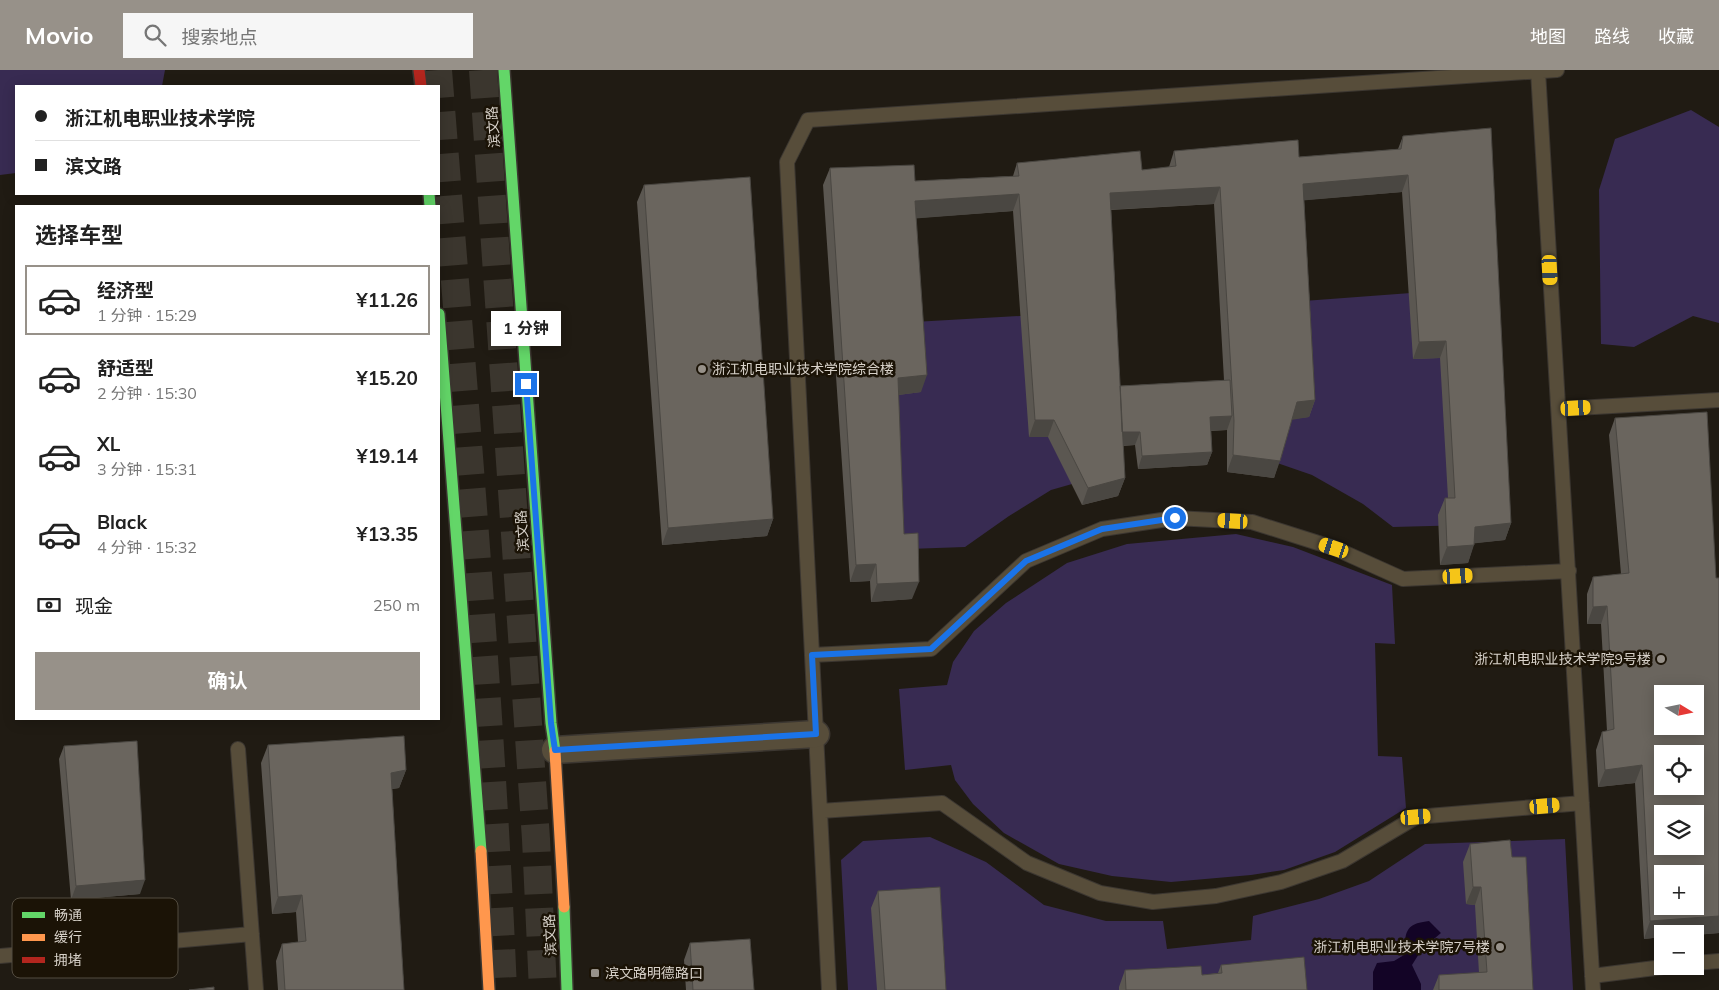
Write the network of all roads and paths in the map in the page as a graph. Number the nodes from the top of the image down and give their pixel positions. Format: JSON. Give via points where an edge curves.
{"nodes":[{"id":1,"x":419,"y":70,"type":"edge"},
{"id":2,"x":504,"y":70,"type":"edge"},
{"id":3,"x":1557,"y":70,"type":"edge"},
{"id":4,"x":1538,"y":71,"type":"junction"},
{"id":5,"x":420,"y":85,"type":"edge"},
{"id":6,"x":440,"y":327,"type":"edge"},
{"id":7,"x":1719,"y":400,"type":"edge"},
{"id":8,"x":1558,"y":409,"type":"junction"},
{"id":9,"x":1569,"y":571,"type":"junction"},
{"id":10,"x":812,"y":655,"type":"junction"},
{"id":11,"x":816,"y":734,"type":"junction"},
{"id":12,"x":238,"y":749,"type":"dead end"},
{"id":13,"x":555,"y":750,"type":"junction"},
{"id":14,"x":1582,"y":803,"type":"junction"},
{"id":15,"x":820,"y":811,"type":"junction"},
{"id":16,"x":252,"y":934,"type":"junction"},
{"id":17,"x":178,"y":940,"type":"edge"},
{"id":18,"x":1719,"y":960,"type":"edge"},
{"id":19,"x":1704,"y":962,"type":"edge"},
{"id":20,"x":1654,"y":968,"type":"edge"},
{"id":21,"x":1592,"y":976,"type":"junction"},
{"id":22,"x":256,"y":990,"type":"edge"},
{"id":23,"x":488,"y":990,"type":"edge"},
{"id":24,"x":567,"y":990,"type":"edge"},
{"id":25,"x":828,"y":990,"type":"edge"},
{"id":26,"x":1593,"y":990,"type":"edge"}],
"edges":[{"from":1,"to":5,"type":"main road"},
{"from":2,"to":13,"type":"main road","name":"滨文路"},
{"from":3,"to":4,"type":"lane"},
{"from":4,"to":8,"type":"lane"},
{"from":4,"to":10,"type":"lane","via":[[808,120],[787,162]]},
{"from":6,"to":23,"type":"main road","via":[[484,885]]},
{"from":7,"to":8,"type":"lane"},
{"from":8,"to":9,"type":"lane"},
{"from":9,"to":10,"type":"lane","via":[[1403,579],[1334,548],[1252,522],[1175,518],[1102,529],[1026,561],[931,649]]},
{"from":9,"to":14,"type":"lane"},
{"from":10,"to":11,"type":"lane"},
{"from":11,"to":13,"type":"street"},
{"from":11,"to":15,"type":"lane"},
{"from":12,"to":16,"type":"lane"},
{"from":13,"to":24,"type":"main road","name":"滨文路"},
{"from":14,"to":15,"type":"lane","via":[[1416,817],[1342,861],[1281,882],[1216,896],[1153,902],[1100,893],[1027,863],[942,802]]},
{"from":14,"to":21,"type":"lane"},
{"from":15,"to":25,"type":"lane"},
{"from":16,"to":17,"type":"lane"},
{"from":16,"to":22,"type":"lane"},
{"from":18,"to":19,"type":"lane"},
{"from":20,"to":21,"type":"lane"},
{"from":21,"to":26,"type":"lane"}]}
